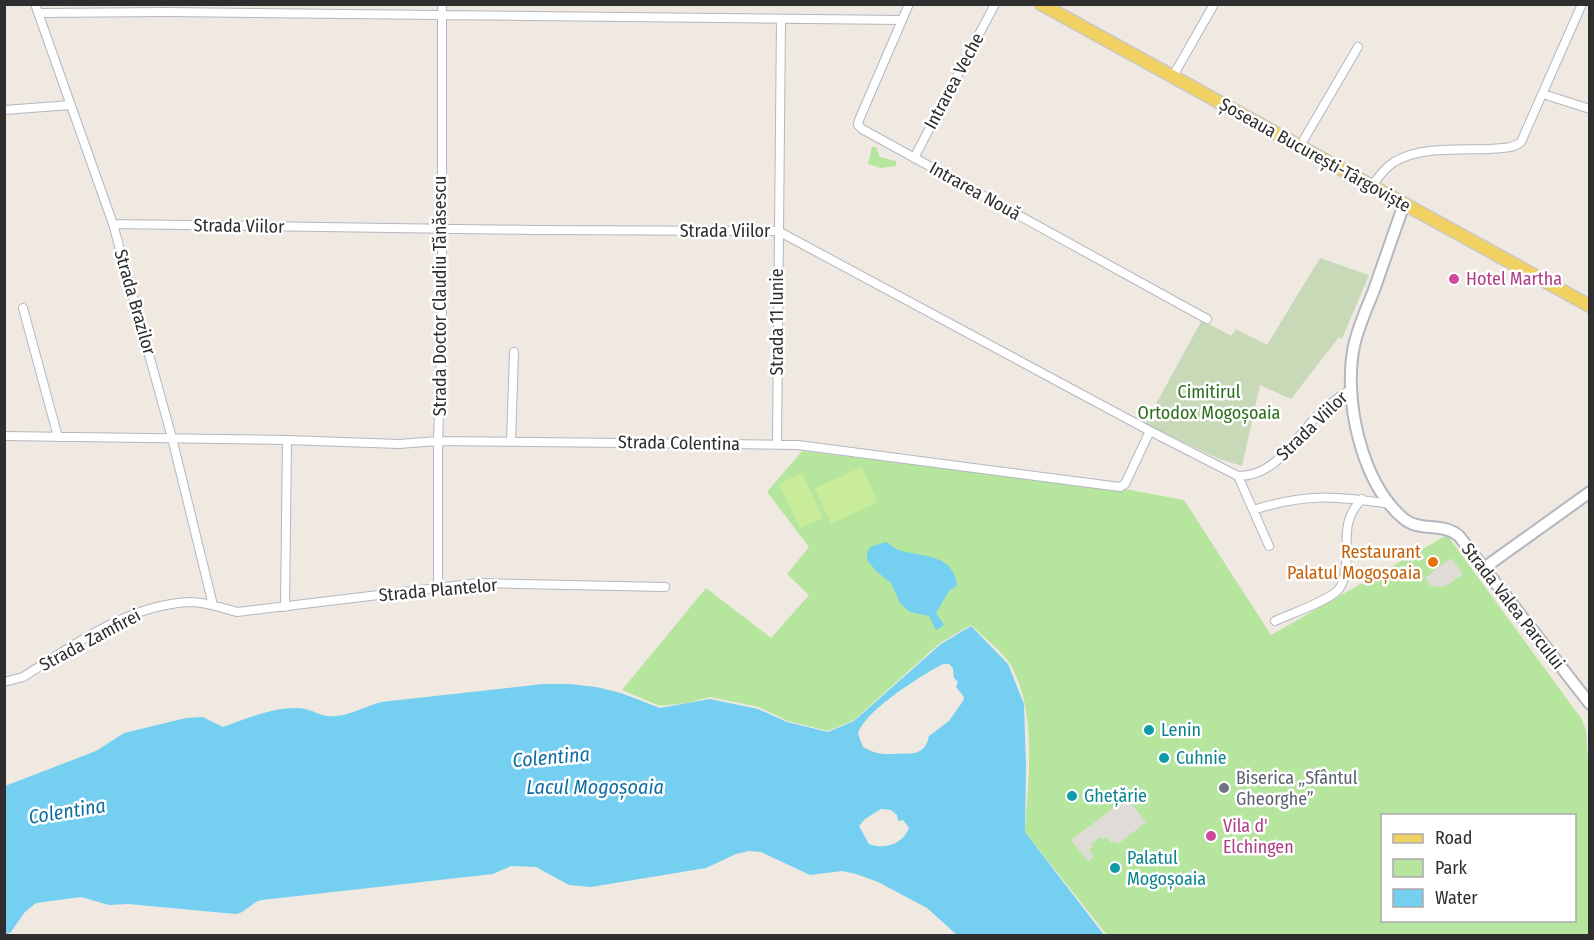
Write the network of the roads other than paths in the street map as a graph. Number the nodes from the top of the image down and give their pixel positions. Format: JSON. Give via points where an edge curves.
{"nodes":[{"id":1,"x":35,"y":4,"type":"edge"},
{"id":2,"x":442,"y":4,"type":"edge"},
{"id":3,"x":909,"y":4,"type":"edge"},
{"id":4,"x":995,"y":4,"type":"edge"},
{"id":5,"x":1041,"y":4,"type":"edge"},
{"id":6,"x":1582,"y":4,"type":"edge"},
{"id":7,"x":1213,"y":6,"type":"edge"},
{"id":8,"x":38,"y":14,"type":"junction"},
{"id":9,"x":441,"y":16,"type":"junction"},
{"id":10,"x":781,"y":19,"type":"junction"},
{"id":11,"x":902,"y":20,"type":"junction"},
{"id":12,"x":1358,"y":46,"type":"dead end"},
{"id":13,"x":1173,"y":76,"type":"junction"},
{"id":14,"x":1543,"y":94,"type":"junction"},
{"id":15,"x":71,"y":105,"type":"junction"},
{"id":16,"x":1590,"y":109,"type":"edge"},
{"id":17,"x":4,"y":110,"type":"edge"},
{"id":18,"x":1300,"y":146,"type":"junction"},
{"id":19,"x":914,"y":158,"type":"junction"},
{"id":20,"x":1372,"y":186,"type":"junction"},
{"id":21,"x":1404,"y":204,"type":"junction"},
{"id":22,"x":113,"y":224,"type":"junction"},
{"id":23,"x":442,"y":229,"type":"junction"},
{"id":24,"x":778,"y":231,"type":"junction"},
{"id":25,"x":1590,"y":306,"type":"edge"},
{"id":26,"x":23,"y":309,"type":"dead end"},
{"id":27,"x":1207,"y":319,"type":"dead end"},
{"id":28,"x":514,"y":352,"type":"dead end"},
{"id":29,"x":1351,"y":389,"type":"junction"},
{"id":30,"x":1150,"y":431,"type":"junction"},
{"id":31,"x":4,"y":436,"type":"edge"},
{"id":32,"x":58,"y":438,"type":"junction"},
{"id":33,"x":172,"y":438,"type":"junction"},
{"id":34,"x":287,"y":440,"type":"junction"},
{"id":35,"x":438,"y":441,"type":"junction"},
{"id":36,"x":511,"y":442,"type":"junction"},
{"id":37,"x":777,"y":444,"type":"junction"},
{"id":38,"x":1238,"y":476,"type":"junction"},
{"id":39,"x":1590,"y":492,"type":"edge"},
{"id":40,"x":1362,"y":499,"type":"junction"},
{"id":41,"x":1391,"y":504,"type":"junction"},
{"id":42,"x":1253,"y":510,"type":"junction"},
{"id":43,"x":1269,"y":546,"type":"dead end"},
{"id":44,"x":1484,"y":568,"type":"junction"},
{"id":45,"x":665,"y":587,"type":"dead end"},
{"id":46,"x":438,"y":588,"type":"junction"},
{"id":47,"x":213,"y":605,"type":"junction"},
{"id":48,"x":285,"y":607,"type":"junction"},
{"id":49,"x":1275,"y":621,"type":"dead end"},
{"id":50,"x":4,"y":682,"type":"edge"},
{"id":51,"x":1590,"y":704,"type":"edge"}],
"edges":[{"from":1,"to":8,"type":"street","name":"Strada Brazilor"},
{"from":2,"to":9,"type":"street","name":"Strada Doctor Claudiu Tănăsescu"},
{"from":3,"to":11,"type":"street","name":"Intrarea Nouă"},
{"from":4,"to":19,"type":"street","name":"Intrarea Veche"},
{"from":5,"to":13,"type":"main road","name":"Șoseaua București-Târgoviște"},
{"from":6,"to":14,"type":"street"},
{"from":7,"to":13,"type":"street"},
{"from":8,"to":9,"type":"street"},
{"from":8,"to":15,"type":"street","name":"Strada Brazilor"},
{"from":9,"to":10,"type":"street"},
{"from":9,"to":23,"type":"street","name":"Strada Doctor Claudiu Tănăsescu"},
{"from":10,"to":11,"type":"street"},
{"from":10,"to":24,"type":"street","name":"Strada 11 Iunie"},
{"from":11,"to":19,"type":"street","name":"Intrarea Nouă","via":[[858,125]]},
{"from":12,"to":18,"type":"street"},
{"from":13,"to":18,"type":"main road","name":"Șoseaua București-Târgoviște"},
{"from":14,"to":16,"type":"street"},
{"from":14,"to":20,"type":"street","via":[[1523,138],[1514,147],[1413,155],[1387,167]]},
{"from":15,"to":17,"type":"street"},
{"from":15,"to":22,"type":"street","name":"Strada Brazilor"},
{"from":18,"to":20,"type":"main road","name":"Șoseaua București-Târgoviște"},
{"from":19,"to":27,"type":"street","name":"Intrarea Nouă"},
{"from":20,"to":21,"type":"main road","name":"Șoseaua București-Târgoviște"},
{"from":21,"to":25,"type":"main road","name":"Șoseaua București-Târgoviște"},
{"from":21,"to":29,"type":"street","name":"Strada Valea Parcului","via":[[1354,345]]},
{"from":22,"to":23,"type":"street","name":"Strada Viilor"},
{"from":22,"to":33,"type":"street","name":"Strada Brazilor"},
{"from":23,"to":24,"type":"street","name":"Strada Viilor"},
{"from":23,"to":35,"type":"street","name":"Strada Doctor Claudiu Tănăsescu"},
{"from":24,"to":30,"type":"street","name":"Strada Viilor"},
{"from":24,"to":37,"type":"street","name":"Strada 11 Iunie"},
{"from":26,"to":32,"type":"street"},
{"from":28,"to":36,"type":"street"},
{"from":29,"to":38,"type":"street","name":"Strada Viilor","via":[[1317,416],[1278,460],[1253,475]]},
{"from":29,"to":41,"type":"street","name":"Strada Valea Parcului","via":[[1366,463]]},
{"from":30,"to":37,"type":"street","name":"Strada Colentina","via":[[1120,487]]},
{"from":30,"to":38,"type":"street","name":"Strada Viilor"},
{"from":31,"to":32,"type":"street","name":"Strada Colentina"},
{"from":32,"to":33,"type":"street","name":"Strada Colentina"},
{"from":33,"to":34,"type":"street","name":"Strada Colentina"},
{"from":33,"to":47,"type":"street","name":"Strada Brazilor"},
{"from":34,"to":35,"type":"street","name":"Strada Colentina","via":[[399,444]]},
{"from":34,"to":48,"type":"street"},
{"from":35,"to":36,"type":"street","name":"Strada Colentina"},
{"from":35,"to":46,"type":"street","name":"Strada Doctor Claudiu Tănăsescu"},
{"from":36,"to":37,"type":"street","name":"Strada Colentina"},
{"from":38,"to":42,"type":"street"},
{"from":39,"to":44,"type":"street"},
{"from":40,"to":41,"type":"street"},
{"from":40,"to":42,"type":"street","via":[[1304,497]]},
{"from":40,"to":49,"type":"street","via":[[1349,515],[1342,585],[1333,594]]},
{"from":41,"to":44,"type":"street","name":"Strada Valea Parcului","via":[[1412,524],[1454,532]]},
{"from":42,"to":43,"type":"street"},
{"from":44,"to":51,"type":"street","name":"Strada Valea Parcului"},
{"from":45,"to":46,"type":"street","name":"Strada Plantelor","via":[[478,584]]},
{"from":46,"to":48,"type":"street","name":"Strada Plantelor"},
{"from":47,"to":48,"type":"street","name":"Strada Plantelor","via":[[237,612]]},
{"from":47,"to":50,"type":"street","name":"Strada Zamfirei","via":[[169,605],[125,617],[23,677]]}]}
